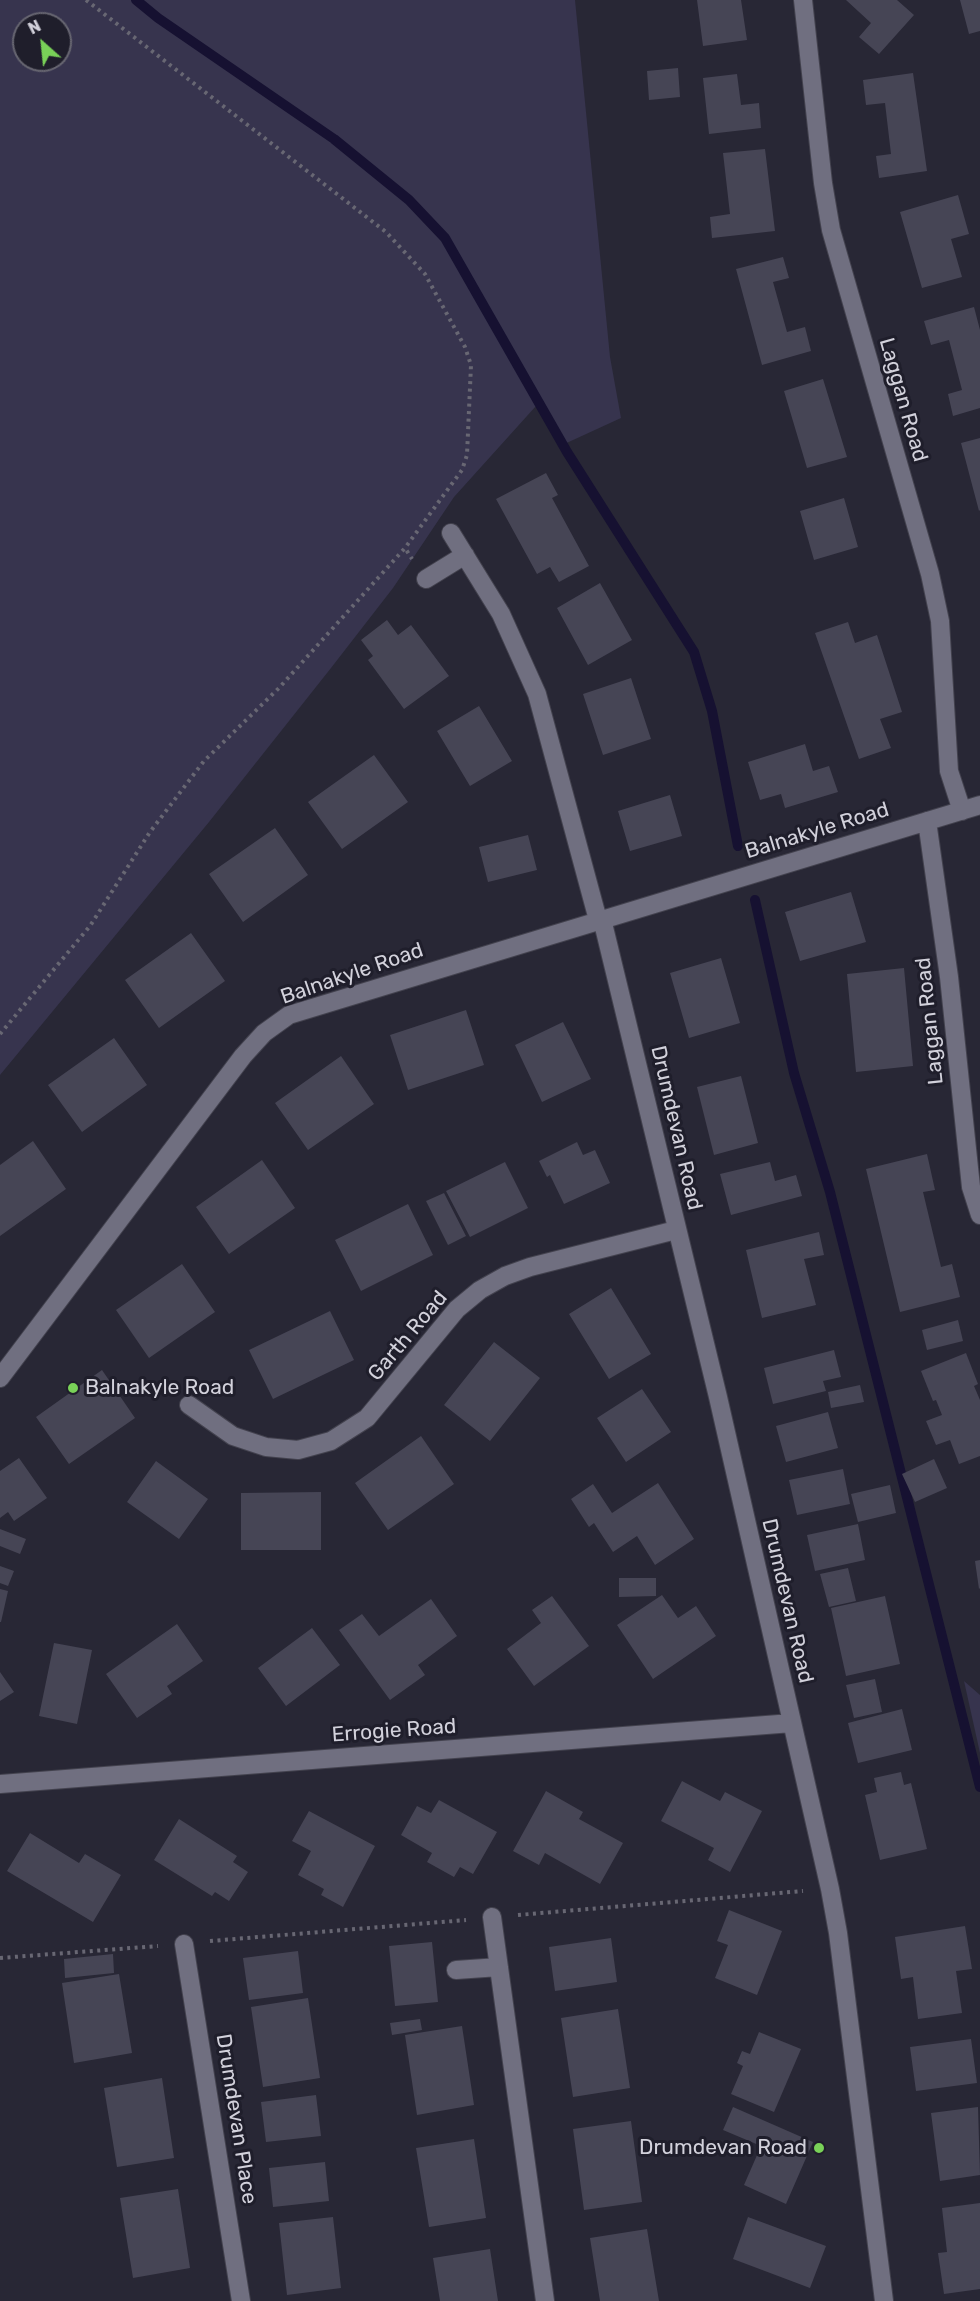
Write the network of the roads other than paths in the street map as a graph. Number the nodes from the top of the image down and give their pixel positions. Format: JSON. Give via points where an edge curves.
{"nodes":[{"id":1,"x":803,"y":0,"type":"edge"},
{"id":2,"x":451,"y":533,"type":"dead end"},
{"id":3,"x":465,"y":555,"type":"junction"},
{"id":4,"x":426,"y":579,"type":"road end"},
{"id":5,"x":980,"y":805,"type":"edge"},
{"id":6,"x":962,"y":811,"type":"junction"},
{"id":7,"x":927,"y":821,"type":"junction"},
{"id":8,"x":600,"y":920,"type":"junction"},
{"id":9,"x":980,"y":1215,"type":"edge"},
{"id":10,"x":676,"y":1230,"type":"junction"},
{"id":11,"x":0,"y":1378,"type":"edge"},
{"id":12,"x":189,"y":1405,"type":"dead end"},
{"id":13,"x":792,"y":1723,"type":"junction"},
{"id":14,"x":0,"y":1784,"type":"edge"},
{"id":15,"x":492,"y":1917,"type":"road end"},
{"id":16,"x":184,"y":1944,"type":"road end"},
{"id":17,"x":500,"y":1967,"type":"junction"},
{"id":18,"x":456,"y":1970,"type":"dead end"},
{"id":19,"x":241,"y":2301,"type":"edge"},
{"id":20,"x":545,"y":2301,"type":"edge"},
{"id":21,"x":884,"y":2301,"type":"edge"}],
"edges":[{"from":1,"to":6,"type":"street","name":"Laggan Road","via":[[831,230],[932,583],[940,621],[949,771]]},
{"from":2,"to":3,"type":"street"},
{"from":3,"to":4,"type":"street"},
{"from":3,"to":8,"type":"street","via":[[501,614],[537,694]]},
{"from":5,"to":6,"type":"street","name":"Balnakyle Road"},
{"from":6,"to":7,"type":"street","name":"Balnakyle Road"},
{"from":7,"to":8,"type":"street","name":"Balnakyle Road"},
{"from":7,"to":9,"type":"street","name":"Laggan Road","via":[[949,977],[971,1187]]},
{"from":8,"to":10,"type":"street","name":"Drumdevan Road"},
{"from":8,"to":11,"type":"street","name":"Balnakyle Road","via":[[318,1005],[289,1016],[264,1033]]},
{"from":10,"to":12,"type":"street","name":"Garth Road","via":[[531,1267],[480,1290],[457,1309],[367,1418],[331,1442],[298,1450],[266,1447],[233,1436]]},
{"from":10,"to":13,"type":"street","name":"Drumdevan Road"},
{"from":13,"to":14,"type":"street","name":"Errogie Road"},
{"from":13,"to":21,"type":"street","name":"Drumdevan Road","via":[[838,1934]]},
{"from":15,"to":17,"type":"street"},
{"from":16,"to":19,"type":"street","name":"Drumdevan Place"},
{"from":17,"to":18,"type":"street"},
{"from":17,"to":20,"type":"street"}]}
